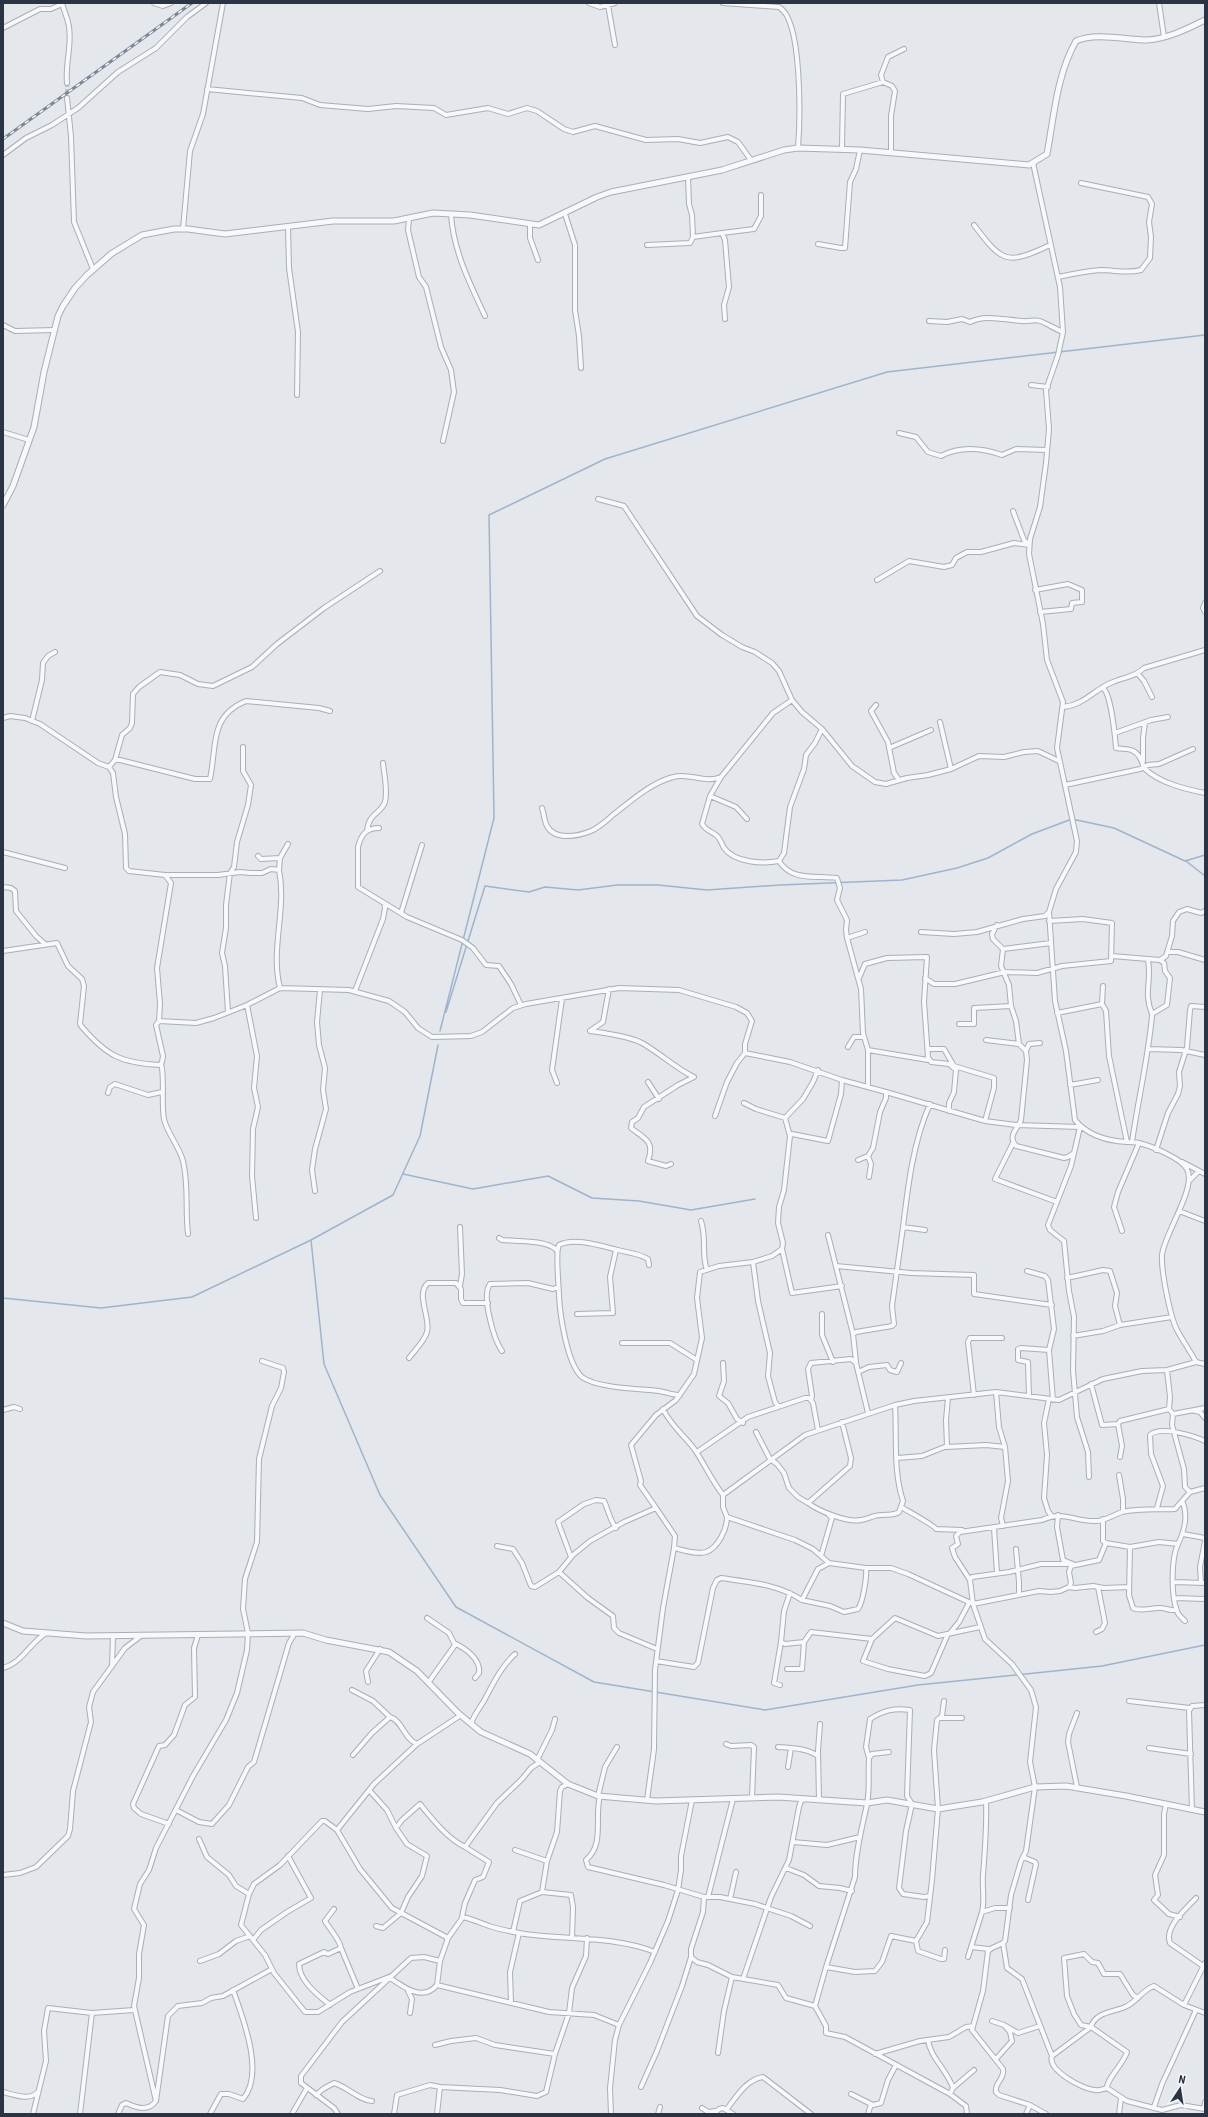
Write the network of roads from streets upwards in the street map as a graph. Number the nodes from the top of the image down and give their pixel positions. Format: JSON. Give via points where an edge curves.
{"nodes":[{"id":1,"x":154,"y":3,"type":"edge"},
{"id":2,"x":171,"y":3,"type":"edge"},
{"id":3,"x":206,"y":3,"type":"edge"},
{"id":4,"x":223,"y":3,"type":"edge"},
{"id":5,"x":589,"y":3,"type":"edge"},
{"id":6,"x":614,"y":3,"type":"edge"},
{"id":7,"x":723,"y":3,"type":"edge"},
{"id":8,"x":1159,"y":3,"type":"edge"},
{"id":9,"x":62,"y":4,"type":"edge"},
{"id":10,"x":608,"y":5,"type":"junction"},
{"id":11,"x":1205,"y":20,"type":"edge"},
{"id":12,"x":3,"y":28,"type":"edge"},
{"id":13,"x":1164,"y":37,"type":"junction"},
{"id":14,"x":615,"y":45,"type":"dead end"},
{"id":15,"x":904,"y":49,"type":"dead end"},
{"id":16,"x":883,"y":82,"type":"junction"},
{"id":17,"x":67,"y":83,"type":"tunnel mouth"},
{"id":18,"x":207,"y":89,"type":"junction"},
{"id":19,"x":67,"y":98,"type":"tunnel mouth"},
{"id":20,"x":69,"y":115,"type":"junction"},
{"id":21,"x":798,"y":148,"type":"junction"},
{"id":22,"x":842,"y":148,"type":"junction"},
{"id":23,"x":860,"y":150,"type":"junction"},
{"id":24,"x":891,"y":152,"type":"junction"},
{"id":25,"x":3,"y":155,"type":"edge"},
{"id":26,"x":751,"y":160,"type":"junction"},
{"id":27,"x":1033,"y":162,"type":"junction"},
{"id":28,"x":688,"y":178,"type":"junction"},
{"id":29,"x":1080,"y":183,"type":"dead end"},
{"id":30,"x":761,"y":195,"type":"dead end"},
{"id":31,"x":450,"y":214,"type":"junction"},
{"id":32,"x":565,"y":214,"type":"junction"},
{"id":33,"x":409,"y":219,"type":"junction"},
{"id":34,"x":530,"y":225,"type":"junction"},
{"id":35,"x":974,"y":225,"type":"dead end"},
{"id":36,"x":288,"y":227,"type":"junction"},
{"id":37,"x":183,"y":228,"type":"junction"},
{"id":38,"x":722,"y":233,"type":"junction"},
{"id":39,"x":693,"y":237,"type":"junction"},
{"id":40,"x":818,"y":244,"type":"dead end"},
{"id":41,"x":647,"y":245,"type":"dead end"},
{"id":42,"x":1050,"y":245,"type":"junction"},
{"id":43,"x":538,"y":260,"type":"dead end"},
{"id":44,"x":93,"y":269,"type":"junction"},
{"id":45,"x":1058,"y":277,"type":"junction"},
{"id":46,"x":485,"y":316,"type":"dead end"},
{"id":47,"x":725,"y":319,"type":"dead end"},
{"id":48,"x":929,"y":321,"type":"dead end"},
{"id":49,"x":3,"y":324,"type":"edge"},
{"id":50,"x":55,"y":330,"type":"junction"},
{"id":51,"x":1063,"y":332,"type":"junction"},
{"id":52,"x":581,"y":368,"type":"dead end"},
{"id":53,"x":1031,"y":385,"type":"dead end"},
{"id":54,"x":1048,"y":387,"type":"junction"},
{"id":55,"x":296,"y":395,"type":"dead end"},
{"id":56,"x":3,"y":432,"type":"edge"},
{"id":57,"x":899,"y":433,"type":"dead end"},
{"id":58,"x":29,"y":440,"type":"junction"},
{"id":59,"x":443,"y":441,"type":"dead end"},
{"id":60,"x":1047,"y":450,"type":"junction"},
{"id":61,"x":598,"y":499,"type":"dead end"},
{"id":62,"x":3,"y":505,"type":"edge"},
{"id":63,"x":1012,"y":511,"type":"dead end"},
{"id":64,"x":1029,"y":545,"type":"junction"},
{"id":65,"x":380,"y":571,"type":"dead end"},
{"id":66,"x":877,"y":580,"type":"dead end"},
{"id":67,"x":1035,"y":590,"type":"junction"},
{"id":68,"x":1205,"y":603,"type":"edge"},
{"id":69,"x":1040,"y":612,"type":"junction"},
{"id":70,"x":1205,"y":612,"type":"edge"},
{"id":71,"x":1205,"y":650,"type":"edge"},
{"id":72,"x":55,"y":652,"type":"dead end"},
{"id":73,"x":1138,"y":674,"type":"junction"},
{"id":74,"x":1103,"y":688,"type":"junction"},
{"id":75,"x":1152,"y":697,"type":"dead end"},
{"id":76,"x":792,"y":700,"type":"junction"},
{"id":77,"x":876,"y":705,"type":"dead end"},
{"id":78,"x":1063,"y":707,"type":"junction"},
{"id":79,"x":330,"y":711,"type":"dead end"},
{"id":80,"x":1168,"y":717,"type":"dead end"},
{"id":81,"x":3,"y":718,"type":"edge"},
{"id":82,"x":32,"y":721,"type":"junction"},
{"id":83,"x":940,"y":722,"type":"dead end"},
{"id":84,"x":1145,"y":722,"type":"junction"},
{"id":85,"x":822,"y":729,"type":"junction"},
{"id":86,"x":931,"y":730,"type":"dead end"},
{"id":87,"x":1115,"y":733,"type":"junction"},
{"id":88,"x":243,"y":747,"type":"dead end"},
{"id":89,"x":889,"y":748,"type":"junction"},
{"id":90,"x":1193,"y":749,"type":"dead end"},
{"id":91,"x":115,"y":760,"type":"junction"},
{"id":92,"x":1058,"y":761,"type":"junction"},
{"id":93,"x":383,"y":763,"type":"dead end"},
{"id":94,"x":1144,"y":765,"type":"junction"},
{"id":95,"x":109,"y":767,"type":"junction"},
{"id":96,"x":951,"y":769,"type":"junction"},
{"id":97,"x":721,"y":777,"type":"junction"},
{"id":98,"x":899,"y":780,"type":"junction"},
{"id":99,"x":1065,"y":786,"type":"junction"},
{"id":100,"x":1205,"y":793,"type":"edge"},
{"id":101,"x":710,"y":796,"type":"junction"},
{"id":102,"x":542,"y":808,"type":"dead end"},
{"id":103,"x":747,"y":819,"type":"dead end"},
{"id":104,"x":379,"y":828,"type":"dead end"},
{"id":105,"x":367,"y":831,"type":"junction"},
{"id":106,"x":288,"y":844,"type":"dead end"},
{"id":107,"x":422,"y":845,"type":"dead end"},
{"id":108,"x":3,"y":852,"type":"edge"},
{"id":109,"x":258,"y":856,"type":"dead end"},
{"id":110,"x":280,"y":858,"type":"junction"},
{"id":111,"x":780,"y":861,"type":"junction"},
{"id":112,"x":65,"y":868,"type":"dead end"},
{"id":113,"x":279,"y":870,"type":"junction"},
{"id":114,"x":230,"y":873,"type":"junction"},
{"id":115,"x":165,"y":875,"type":"junction"},
{"id":116,"x":3,"y":887,"type":"edge"},
{"id":117,"x":384,"y":902,"type":"junction"},
{"id":118,"x":1205,"y":911,"type":"edge"},
{"id":119,"x":1049,"y":912,"type":"junction"},
{"id":120,"x":401,"y":913,"type":"junction"},
{"id":121,"x":1049,"y":921,"type":"junction"},
{"id":122,"x":997,"y":925,"type":"junction"},
{"id":123,"x":865,"y":932,"type":"dead end"},
{"id":124,"x":920,"y":932,"type":"dead end"},
{"id":125,"x":847,"y":938,"type":"junction"},
{"id":126,"x":1051,"y":943,"type":"junction"},
{"id":127,"x":45,"y":944,"type":"junction"},
{"id":128,"x":1003,"y":949,"type":"junction"},
{"id":129,"x":3,"y":951,"type":"edge"},
{"id":130,"x":1167,"y":952,"type":"junction"},
{"id":131,"x":1112,"y":956,"type":"junction"},
{"id":132,"x":1148,"y":960,"type":"junction"},
{"id":133,"x":1160,"y":960,"type":"junction"},
{"id":134,"x":1205,"y":960,"type":"edge"},
{"id":135,"x":1052,"y":969,"type":"junction"},
{"id":136,"x":1005,"y":972,"type":"junction"},
{"id":137,"x":859,"y":978,"type":"junction"},
{"id":138,"x":925,"y":978,"type":"junction"},
{"id":139,"x":1103,"y":986,"type":"dead end"},
{"id":140,"x":280,"y":988,"type":"junction"},
{"id":141,"x":609,"y":989,"type":"junction"},
{"id":142,"x":320,"y":990,"type":"junction"},
{"id":143,"x":355,"y":991,"type":"junction"},
{"id":144,"x":562,"y":999,"type":"junction"},
{"id":145,"x":1102,"y":1004,"type":"junction"},
{"id":146,"x":248,"y":1005,"type":"junction"},
{"id":147,"x":521,"y":1005,"type":"junction"},
{"id":148,"x":1011,"y":1006,"type":"junction"},
{"id":149,"x":1205,"y":1006,"type":"edge"},
{"id":150,"x":228,"y":1012,"type":"junction"},
{"id":151,"x":1057,"y":1013,"type":"junction"},
{"id":152,"x":1152,"y":1014,"type":"junction"},
{"id":153,"x":158,"y":1021,"type":"junction"},
{"id":154,"x":959,"y":1024,"type":"dead end"},
{"id":155,"x":864,"y":1037,"type":"junction"},
{"id":156,"x":986,"y":1040,"type":"dead end"},
{"id":157,"x":1040,"y":1042,"type":"dead end"},
{"id":158,"x":1019,"y":1044,"type":"junction"},
{"id":159,"x":848,"y":1047,"type":"dead end"},
{"id":160,"x":928,"y":1049,"type":"junction"},
{"id":161,"x":1148,"y":1049,"type":"junction"},
{"id":162,"x":868,"y":1050,"type":"junction"},
{"id":163,"x":1026,"y":1051,"type":"junction"},
{"id":164,"x":1185,"y":1052,"type":"junction"},
{"id":165,"x":745,"y":1053,"type":"junction"},
{"id":166,"x":1205,"y":1055,"type":"edge"},
{"id":167,"x":928,"y":1060,"type":"junction"},
{"id":168,"x":161,"y":1064,"type":"junction"},
{"id":169,"x":954,"y":1066,"type":"junction"},
{"id":170,"x":818,"y":1070,"type":"junction"},
{"id":171,"x":842,"y":1080,"type":"junction"},
{"id":172,"x":1098,"y":1080,"type":"dead end"},
{"id":173,"x":648,"y":1082,"type":"dead end"},
{"id":174,"x":557,"y":1083,"type":"dead end"},
{"id":175,"x":1070,"y":1085,"type":"junction"},
{"id":176,"x":868,"y":1086,"type":"junction"},
{"id":177,"x":162,"y":1092,"type":"junction"},
{"id":178,"x":886,"y":1092,"type":"junction"},
{"id":179,"x":108,"y":1093,"type":"dead end"},
{"id":180,"x":659,"y":1098,"type":"junction"},
{"id":181,"x":744,"y":1103,"type":"dead end"},
{"id":182,"x":930,"y":1104,"type":"junction"},
{"id":183,"x":949,"y":1111,"type":"junction"},
{"id":184,"x":715,"y":1116,"type":"dead end"},
{"id":185,"x":785,"y":1118,"type":"junction"},
{"id":186,"x":985,"y":1122,"type":"junction"},
{"id":187,"x":1016,"y":1125,"type":"junction"},
{"id":188,"x":1080,"y":1126,"type":"junction"},
{"id":189,"x":790,"y":1136,"type":"junction"},
{"id":190,"x":1127,"y":1142,"type":"junction"},
{"id":191,"x":1132,"y":1142,"type":"junction"},
{"id":192,"x":1013,"y":1143,"type":"junction"},
{"id":193,"x":1139,"y":1143,"type":"junction"},
{"id":194,"x":1156,"y":1150,"type":"junction"},
{"id":195,"x":1075,"y":1152,"type":"junction"},
{"id":196,"x":868,"y":1156,"type":"junction"},
{"id":197,"x":858,"y":1160,"type":"dead end"},
{"id":198,"x":1181,"y":1162,"type":"junction"},
{"id":199,"x":671,"y":1164,"type":"dead end"},
{"id":200,"x":1199,"y":1171,"type":"junction"},
{"id":201,"x":1205,"y":1174,"type":"edge"},
{"id":202,"x":869,"y":1177,"type":"dead end"},
{"id":203,"x":1189,"y":1180,"type":"junction"},
{"id":204,"x":315,"y":1191,"type":"dead end"},
{"id":205,"x":1057,"y":1202,"type":"junction"},
{"id":206,"x":1179,"y":1211,"type":"junction"},
{"id":207,"x":256,"y":1218,"type":"dead end"},
{"id":208,"x":701,"y":1221,"type":"dead end"},
{"id":209,"x":1205,"y":1221,"type":"edge"},
{"id":210,"x":460,"y":1227,"type":"dead end"},
{"id":211,"x":903,"y":1227,"type":"junction"},
{"id":212,"x":925,"y":1230,"type":"dead end"},
{"id":213,"x":1122,"y":1231,"type":"dead end"},
{"id":214,"x":188,"y":1234,"type":"dead end"},
{"id":215,"x":828,"y":1235,"type":"dead end"},
{"id":216,"x":500,"y":1238,"type":"dead end"},
{"id":217,"x":782,"y":1249,"type":"junction"},
{"id":218,"x":616,"y":1250,"type":"junction"},
{"id":219,"x":557,"y":1251,"type":"junction"},
{"id":220,"x":753,"y":1262,"type":"junction"},
{"id":221,"x":649,"y":1265,"type":"dead end"},
{"id":222,"x":836,"y":1266,"type":"junction"},
{"id":223,"x":707,"y":1270,"type":"junction"},
{"id":224,"x":896,"y":1271,"type":"junction"},
{"id":225,"x":1027,"y":1271,"type":"dead end"},
{"id":226,"x":1067,"y":1278,"type":"junction"},
{"id":227,"x":460,"y":1286,"type":"junction"},
{"id":228,"x":842,"y":1286,"type":"junction"},
{"id":229,"x":558,"y":1287,"type":"junction"},
{"id":230,"x":488,"y":1303,"type":"junction"},
{"id":231,"x":1052,"y":1305,"type":"junction"},
{"id":232,"x":577,"y":1314,"type":"dead end"},
{"id":233,"x":822,"y":1314,"type":"dead end"},
{"id":234,"x":1172,"y":1317,"type":"junction"},
{"id":235,"x":1120,"y":1325,"type":"junction"},
{"id":236,"x":854,"y":1334,"type":"junction"},
{"id":237,"x":1073,"y":1336,"type":"junction"},
{"id":238,"x":1002,"y":1338,"type":"dead end"},
{"id":239,"x":622,"y":1343,"type":"dead end"},
{"id":240,"x":1050,"y":1350,"type":"junction"},
{"id":241,"x":502,"y":1351,"type":"dead end"},
{"id":242,"x":409,"y":1358,"type":"dead end"},
{"id":243,"x":697,"y":1360,"type":"junction"},
{"id":244,"x":262,"y":1361,"type":"dead end"},
{"id":245,"x":833,"y":1362,"type":"junction"},
{"id":246,"x":1196,"y":1362,"type":"junction"},
{"id":247,"x":723,"y":1363,"type":"dead end"},
{"id":248,"x":856,"y":1363,"type":"junction"},
{"id":249,"x":901,"y":1364,"type":"dead end"},
{"id":250,"x":1205,"y":1364,"type":"edge"},
{"id":251,"x":1167,"y":1370,"type":"junction"},
{"id":252,"x":858,"y":1372,"type":"junction"},
{"id":253,"x":1091,"y":1384,"type":"junction"},
{"id":254,"x":996,"y":1392,"type":"junction"},
{"id":255,"x":1074,"y":1393,"type":"junction"},
{"id":256,"x":680,"y":1395,"type":"junction"},
{"id":257,"x":974,"y":1395,"type":"junction"},
{"id":258,"x":1029,"y":1396,"type":"junction"},
{"id":259,"x":948,"y":1398,"type":"junction"},
{"id":260,"x":811,"y":1400,"type":"junction"},
{"id":261,"x":1051,"y":1400,"type":"junction"},
{"id":262,"x":895,"y":1405,"type":"junction"},
{"id":263,"x":778,"y":1406,"type":"junction"},
{"id":264,"x":1205,"y":1408,"type":"edge"},
{"id":265,"x":20,"y":1409,"type":"dead end"},
{"id":266,"x":663,"y":1409,"type":"junction"},
{"id":267,"x":1169,"y":1409,"type":"junction"},
{"id":268,"x":3,"y":1410,"type":"edge"},
{"id":269,"x":1193,"y":1411,"type":"junction"},
{"id":270,"x":868,"y":1413,"type":"junction"},
{"id":271,"x":1173,"y":1414,"type":"junction"},
{"id":272,"x":1205,"y":1418,"type":"edge"},
{"id":273,"x":842,"y":1422,"type":"junction"},
{"id":274,"x":743,"y":1423,"type":"junction"},
{"id":275,"x":1118,"y":1424,"type":"junction"},
{"id":276,"x":818,"y":1430,"type":"junction"},
{"id":277,"x":756,"y":1432,"type":"dead end"},
{"id":278,"x":1175,"y":1432,"type":"junction"},
{"id":279,"x":1205,"y":1441,"type":"edge"},
{"id":280,"x":946,"y":1447,"type":"junction"},
{"id":281,"x":1005,"y":1447,"type":"junction"},
{"id":282,"x":697,"y":1452,"type":"junction"},
{"id":283,"x":1120,"y":1457,"type":"dead end"},
{"id":284,"x":897,"y":1458,"type":"junction"},
{"id":285,"x":770,"y":1459,"type":"junction"},
{"id":286,"x":1119,"y":1475,"type":"dead end"},
{"id":287,"x":1089,"y":1477,"type":"dead end"},
{"id":288,"x":1205,"y":1488,"type":"edge"},
{"id":289,"x":1190,"y":1492,"type":"junction"},
{"id":290,"x":723,"y":1495,"type":"junction"},
{"id":291,"x":808,"y":1503,"type":"junction"},
{"id":292,"x":1182,"y":1503,"type":"junction"},
{"id":293,"x":656,"y":1508,"type":"junction"},
{"id":294,"x":901,"y":1508,"type":"junction"},
{"id":295,"x":1157,"y":1508,"type":"junction"},
{"id":296,"x":1123,"y":1512,"type":"junction"},
{"id":297,"x":829,"y":1514,"type":"junction"},
{"id":298,"x":1051,"y":1515,"type":"junction"},
{"id":299,"x":1058,"y":1515,"type":"junction"},
{"id":300,"x":727,"y":1517,"type":"junction"},
{"id":301,"x":1103,"y":1519,"type":"junction"},
{"id":302,"x":1003,"y":1526,"type":"junction"},
{"id":303,"x":616,"y":1528,"type":"junction"},
{"id":304,"x":994,"y":1528,"type":"junction"},
{"id":305,"x":968,"y":1529,"type":"junction"},
{"id":306,"x":1183,"y":1534,"type":"junction"},
{"id":307,"x":1205,"y":1539,"type":"edge"},
{"id":308,"x":1106,"y":1543,"type":"junction"},
{"id":309,"x":1178,"y":1544,"type":"junction"},
{"id":310,"x":497,"y":1546,"type":"dead end"},
{"id":311,"x":1130,"y":1547,"type":"junction"},
{"id":312,"x":674,"y":1548,"type":"junction"},
{"id":313,"x":1016,"y":1549,"type":"dead end"},
{"id":314,"x":821,"y":1556,"type":"junction"},
{"id":315,"x":571,"y":1557,"type":"junction"},
{"id":316,"x":829,"y":1563,"type":"junction"},
{"id":317,"x":1073,"y":1564,"type":"junction"},
{"id":318,"x":866,"y":1568,"type":"junction"},
{"id":319,"x":1018,"y":1568,"type":"junction"},
{"id":320,"x":559,"y":1572,"type":"junction"},
{"id":321,"x":997,"y":1573,"type":"junction"},
{"id":322,"x":970,"y":1580,"type":"junction"},
{"id":323,"x":1173,"y":1582,"type":"junction"},
{"id":324,"x":1203,"y":1583,"type":"edge"},
{"id":325,"x":1069,"y":1587,"type":"junction"},
{"id":326,"x":1098,"y":1587,"type":"junction"},
{"id":327,"x":1129,"y":1587,"type":"junction"},
{"id":328,"x":790,"y":1593,"type":"junction"},
{"id":329,"x":1019,"y":1595,"type":"junction"},
{"id":330,"x":1175,"y":1598,"type":"junction"},
{"id":331,"x":1205,"y":1599,"type":"edge"},
{"id":332,"x":802,"y":1600,"type":"junction"},
{"id":333,"x":971,"y":1604,"type":"junction"},
{"id":334,"x":1176,"y":1606,"type":"junction"},
{"id":335,"x":427,"y":1618,"type":"dead end"},
{"id":336,"x":1185,"y":1621,"type":"dead end"},
{"id":337,"x":3,"y":1623,"type":"edge"},
{"id":338,"x":980,"y":1627,"type":"junction"},
{"id":339,"x":1096,"y":1632,"type":"dead end"},
{"id":340,"x":46,"y":1633,"type":"junction"},
{"id":341,"x":248,"y":1633,"type":"junction"},
{"id":342,"x":295,"y":1633,"type":"junction"},
{"id":343,"x":142,"y":1635,"type":"junction"},
{"id":344,"x":198,"y":1635,"type":"junction"},
{"id":345,"x":948,"y":1635,"type":"junction"},
{"id":346,"x":113,"y":1636,"type":"junction"},
{"id":347,"x":872,"y":1639,"type":"junction"},
{"id":348,"x":781,"y":1642,"type":"junction"},
{"id":349,"x":804,"y":1642,"type":"junction"},
{"id":350,"x":453,"y":1643,"type":"junction"},
{"id":351,"x":380,"y":1649,"type":"junction"},
{"id":352,"x":658,"y":1649,"type":"junction"},
{"id":353,"x":515,"y":1654,"type":"dead end"},
{"id":354,"x":656,"y":1661,"type":"junction"},
{"id":355,"x":3,"y":1668,"type":"edge"},
{"id":356,"x":111,"y":1668,"type":"junction"},
{"id":357,"x":787,"y":1669,"type":"dead end"},
{"id":358,"x":475,"y":1678,"type":"dead end"},
{"id":359,"x":368,"y":1682,"type":"dead end"},
{"id":360,"x":428,"y":1683,"type":"junction"},
{"id":361,"x":780,"y":1685,"type":"dead end"},
{"id":362,"x":352,"y":1690,"type":"dead end"},
{"id":363,"x":1129,"y":1701,"type":"dead end"},
{"id":364,"x":944,"y":1702,"type":"dead end"},
{"id":365,"x":1205,"y":1705,"type":"edge"},
{"id":366,"x":1190,"y":1708,"type":"junction"},
{"id":367,"x":1077,"y":1713,"type":"dead end"},
{"id":368,"x":461,"y":1716,"type":"junction"},
{"id":369,"x":390,"y":1717,"type":"junction"},
{"id":370,"x":940,"y":1718,"type":"junction"},
{"id":371,"x":962,"y":1718,"type":"dead end"},
{"id":372,"x":555,"y":1719,"type":"dead end"},
{"id":373,"x":471,"y":1724,"type":"junction"},
{"id":374,"x":820,"y":1724,"type":"dead end"},
{"id":375,"x":417,"y":1744,"type":"junction"},
{"id":376,"x":726,"y":1744,"type":"dead end"},
{"id":377,"x":617,"y":1747,"type":"dead end"},
{"id":378,"x":778,"y":1747,"type":"dead end"},
{"id":379,"x":791,"y":1748,"type":"junction"},
{"id":380,"x":1149,"y":1748,"type":"dead end"},
{"id":381,"x":889,"y":1752,"type":"dead end"},
{"id":382,"x":1191,"y":1754,"type":"junction"},
{"id":383,"x":353,"y":1755,"type":"dead end"},
{"id":384,"x":818,"y":1756,"type":"junction"},
{"id":385,"x":869,"y":1758,"type":"junction"},
{"id":386,"x":538,"y":1761,"type":"junction"},
{"id":387,"x":788,"y":1767,"type":"dead end"},
{"id":388,"x":568,"y":1784,"type":"junction"},
{"id":389,"x":1034,"y":1787,"type":"junction"},
{"id":390,"x":1077,"y":1787,"type":"junction"},
{"id":391,"x":370,"y":1790,"type":"junction"},
{"id":392,"x":599,"y":1796,"type":"junction"},
{"id":393,"x":752,"y":1798,"type":"junction"},
{"id":394,"x":733,"y":1799,"type":"junction"},
{"id":395,"x":806,"y":1799,"type":"junction"},
{"id":396,"x":647,"y":1800,"type":"junction"},
{"id":397,"x":692,"y":1800,"type":"junction"},
{"id":398,"x":819,"y":1800,"type":"junction"},
{"id":399,"x":986,"y":1801,"type":"junction"},
{"id":400,"x":867,"y":1803,"type":"junction"},
{"id":401,"x":912,"y":1804,"type":"junction"},
{"id":402,"x":1166,"y":1804,"type":"junction"},
{"id":403,"x":938,"y":1809,"type":"junction"},
{"id":404,"x":176,"y":1810,"type":"junction"},
{"id":405,"x":1192,"y":1810,"type":"junction"},
{"id":406,"x":1205,"y":1812,"type":"edge"},
{"id":407,"x":169,"y":1824,"type":"junction"},
{"id":408,"x":396,"y":1828,"type":"junction"},
{"id":409,"x":337,"y":1830,"type":"junction"},
{"id":410,"x":860,"y":1837,"type":"junction"},
{"id":411,"x":199,"y":1839,"type":"dead end"},
{"id":412,"x":793,"y":1842,"type":"junction"},
{"id":413,"x":466,"y":1847,"type":"junction"},
{"id":414,"x":515,"y":1850,"type":"dead end"},
{"id":415,"x":288,"y":1856,"type":"junction"},
{"id":416,"x":1023,"y":1857,"type":"junction"},
{"id":417,"x":547,"y":1861,"type":"junction"},
{"id":418,"x":786,"y":1868,"type":"junction"},
{"id":419,"x":736,"y":1872,"type":"dead end"},
{"id":420,"x":3,"y":1875,"type":"edge"},
{"id":421,"x":678,"y":1890,"type":"junction"},
{"id":422,"x":852,"y":1891,"type":"junction"},
{"id":423,"x":542,"y":1892,"type":"junction"},
{"id":424,"x":249,"y":1894,"type":"junction"},
{"id":425,"x":930,"y":1896,"type":"junction"},
{"id":426,"x":706,"y":1897,"type":"junction"},
{"id":427,"x":1196,"y":1898,"type":"dead end"},
{"id":428,"x":730,"y":1899,"type":"junction"},
{"id":429,"x":1028,"y":1900,"type":"dead end"},
{"id":430,"x":334,"y":1908,"type":"dead end"},
{"id":431,"x":767,"y":1908,"type":"junction"},
{"id":432,"x":1010,"y":1908,"type":"junction"},
{"id":433,"x":982,"y":1912,"type":"junction"},
{"id":434,"x":401,"y":1913,"type":"junction"},
{"id":435,"x":462,"y":1917,"type":"junction"},
{"id":436,"x":1180,"y":1917,"type":"junction"},
{"id":437,"x":376,"y":1926,"type":"dead end"},
{"id":438,"x":810,"y":1926,"type":"dead end"},
{"id":439,"x":513,"y":1932,"type":"junction"},
{"id":440,"x":519,"y":1933,"type":"junction"},
{"id":441,"x":250,"y":1936,"type":"junction"},
{"id":442,"x":448,"y":1938,"type":"junction"},
{"id":443,"x":572,"y":1938,"type":"junction"},
{"id":444,"x":587,"y":1938,"type":"junction"},
{"id":445,"x":253,"y":1940,"type":"junction"},
{"id":446,"x":916,"y":1941,"type":"junction"},
{"id":447,"x":1003,"y":1943,"type":"junction"},
{"id":448,"x":971,"y":1947,"type":"junction"},
{"id":449,"x":341,"y":1948,"type":"junction"},
{"id":450,"x":989,"y":1949,"type":"junction"},
{"id":451,"x":945,"y":1950,"type":"dead end"},
{"id":452,"x":655,"y":1952,"type":"junction"},
{"id":453,"x":691,"y":1957,"type":"junction"},
{"id":454,"x":968,"y":1957,"type":"dead end"},
{"id":455,"x":200,"y":1961,"type":"dead end"},
{"id":456,"x":440,"y":1961,"type":"junction"},
{"id":457,"x":1204,"y":1964,"type":"edge"},
{"id":458,"x":826,"y":1967,"type":"junction"},
{"id":459,"x":272,"y":1969,"type":"junction"},
{"id":460,"x":389,"y":1977,"type":"junction"},
{"id":461,"x":732,"y":1977,"type":"junction"},
{"id":462,"x":743,"y":1979,"type":"junction"},
{"id":463,"x":437,"y":1985,"type":"junction"},
{"id":464,"x":358,"y":1989,"type":"junction"},
{"id":465,"x":233,"y":1990,"type":"junction"},
{"id":466,"x":408,"y":1991,"type":"junction"},
{"id":467,"x":1138,"y":1998,"type":"junction"},
{"id":468,"x":511,"y":2002,"type":"junction"},
{"id":469,"x":330,"y":2005,"type":"junction"},
{"id":470,"x":1184,"y":2005,"type":"junction"},
{"id":471,"x":816,"y":2006,"type":"junction"},
{"id":472,"x":134,"y":2010,"type":"junction"},
{"id":473,"x":1196,"y":2010,"type":"junction"},
{"id":474,"x":92,"y":2013,"type":"junction"},
{"id":475,"x":569,"y":2013,"type":"junction"},
{"id":476,"x":1205,"y":2013,"type":"edge"},
{"id":477,"x":410,"y":2014,"type":"dead end"},
{"id":478,"x":992,"y":2021,"type":"dead end"},
{"id":479,"x":619,"y":2025,"type":"junction"},
{"id":480,"x":1004,"y":2025,"type":"junction"},
{"id":481,"x":973,"y":2026,"type":"junction"},
{"id":482,"x":1040,"y":2026,"type":"junction"},
{"id":483,"x":1091,"y":2027,"type":"junction"},
{"id":484,"x":928,"y":2040,"type":"junction"},
{"id":485,"x":435,"y":2045,"type":"dead end"},
{"id":486,"x":718,"y":2053,"type":"dead end"},
{"id":487,"x":555,"y":2054,"type":"junction"},
{"id":488,"x":875,"y":2054,"type":"junction"},
{"id":489,"x":1052,"y":2056,"type":"junction"},
{"id":490,"x":996,"y":2059,"type":"junction"},
{"id":491,"x":896,"y":2065,"type":"junction"},
{"id":492,"x":974,"y":2070,"type":"dead end"},
{"id":493,"x":440,"y":2086,"type":"junction"},
{"id":494,"x":640,"y":2087,"type":"dead end"},
{"id":495,"x":307,"y":2088,"type":"junction"},
{"id":496,"x":953,"y":2088,"type":"junction"},
{"id":497,"x":1108,"y":2088,"type":"junction"},
{"id":498,"x":3,"y":2092,"type":"edge"},
{"id":499,"x":39,"y":2092,"type":"junction"},
{"id":500,"x":851,"y":2094,"type":"dead end"},
{"id":501,"x":950,"y":2094,"type":"junction"},
{"id":502,"x":316,"y":2095,"type":"junction"},
{"id":503,"x":1121,"y":2098,"type":"junction"},
{"id":504,"x":156,"y":2101,"type":"junction"},
{"id":505,"x":372,"y":2101,"type":"dead end"},
{"id":506,"x":1205,"y":2102,"type":"edge"},
{"id":507,"x":871,"y":2104,"type":"junction"},
{"id":508,"x":1030,"y":2105,"type":"junction"},
{"id":509,"x":660,"y":2107,"type":"dead end"},
{"id":510,"x":1154,"y":2107,"type":"junction"},
{"id":511,"x":702,"y":2108,"type":"dead end"},
{"id":512,"x":727,"y":2109,"type":"junction"},
{"id":513,"x":1205,"y":2109,"type":"edge"},
{"id":514,"x":715,"y":2112,"type":"edge"},
{"id":515,"x":33,"y":2114,"type":"edge"},
{"id":516,"x":80,"y":2114,"type":"edge"},
{"id":517,"x":118,"y":2114,"type":"edge"},
{"id":518,"x":210,"y":2114,"type":"edge"},
{"id":519,"x":292,"y":2114,"type":"edge"},
{"id":520,"x":338,"y":2114,"type":"edge"},
{"id":521,"x":394,"y":2114,"type":"edge"},
{"id":522,"x":437,"y":2114,"type":"edge"},
{"id":523,"x":611,"y":2114,"type":"edge"},
{"id":524,"x":658,"y":2114,"type":"edge"},
{"id":525,"x":733,"y":2114,"type":"edge"},
{"id":526,"x":811,"y":2114,"type":"edge"},
{"id":527,"x":868,"y":2114,"type":"edge"},
{"id":528,"x":967,"y":2114,"type":"edge"},
{"id":529,"x":1026,"y":2114,"type":"edge"},
{"id":530,"x":1046,"y":2114,"type":"edge"},
{"id":531,"x":1118,"y":2114,"type":"edge"}],
"edges":[{"from":1,"to":2,"type":"street","via":[[161,6]]},
{"from":3,"to":20,"type":"street","via":[[187,17],[156,48],[118,72]]},
{"from":4,"to":18,"type":"street"},
{"from":5,"to":10,"type":"street","via":[[600,7]]},
{"from":6,"to":10,"type":"street"},
{"from":7,"to":21,"type":"street","via":[[779,6],[785,12],[796,48]]},
{"from":8,"to":13,"type":"street"},
{"from":9,"to":12,"type":"street","via":[[40,10]]},
{"from":9,"to":17,"type":"street","via":[[69,26],[70,40],[66,68]]},
{"from":10,"to":14,"type":"street"},
{"from":11,"to":13,"type":"street"},
{"from":13,"to":27,"type":"street","via":[[1138,40],[1091,37],[1076,41],[1060,80],[1046,154]]},
{"from":15,"to":16,"type":"street","via":[[888,57],[881,75]]},
{"from":16,"to":22,"type":"street","via":[[843,94]]},
{"from":16,"to":24,"type":"street","via":[[892,86],[895,91],[891,116]]},
{"from":18,"to":26,"type":"street","via":[[302,98],[320,105],[368,109],[396,106],[434,108],[446,115],[488,108],[508,114],[528,108],[573,132],[595,126],[646,140],[668,139],[700,143],[728,137],[738,142]]},
{"from":18,"to":37,"type":"street","via":[[201,120],[190,151]]},
{"from":19,"to":20,"type":"street"},
{"from":20,"to":25,"type":"street","via":[[26,138]]},
{"from":20,"to":44,"type":"street","via":[[74,222]]},
{"from":21,"to":22,"type":"street"},
{"from":21,"to":26,"type":"street"},
{"from":22,"to":23,"type":"street"},
{"from":23,"to":24,"type":"street"},
{"from":23,"to":40,"type":"street","via":[[850,182],[845,248]]},
{"from":24,"to":27,"type":"street","via":[[1028,165]]},
{"from":26,"to":28,"type":"street"},
{"from":27,"to":42,"type":"street"},
{"from":28,"to":32,"type":"street","via":[[611,192]]},
{"from":28,"to":39,"type":"street"},
{"from":29,"to":45,"type":"street","via":[[1148,197],[1152,204],[1149,222],[1150,258],[1141,270],[1130,273],[1102,270]]},
{"from":30,"to":38,"type":"street","via":[[761,216],[754,229]]},
{"from":31,"to":33,"type":"street","via":[[433,213]]},
{"from":31,"to":34,"type":"street"},
{"from":31,"to":46,"type":"street","via":[[455,244]]},
{"from":32,"to":34,"type":"street","via":[[540,226]]},
{"from":32,"to":52,"type":"street","via":[[575,245],[575,310],[580,336]]},
{"from":33,"to":36,"type":"street","via":[[333,221]]},
{"from":33,"to":59,"type":"street","via":[[408,230],[419,277],[426,287],[441,347],[451,370],[454,392]]},
{"from":34,"to":43,"type":"street","via":[[530,238]]},
{"from":35,"to":42,"type":"street","via":[[995,251],[1006,258],[1022,256]]},
{"from":36,"to":37,"type":"street","via":[[225,234]]},
{"from":36,"to":55,"type":"street","via":[[289,268],[298,332]]},
{"from":37,"to":44,"type":"street","via":[[142,235],[111,254]]},
{"from":38,"to":39,"type":"street"},
{"from":38,"to":47,"type":"street","via":[[725,240],[729,287],[724,305]]},
{"from":39,"to":41,"type":"street","via":[[690,243]]},
{"from":42,"to":45,"type":"street"},
{"from":44,"to":50,"type":"street","via":[[68,297],[58,316]]},
{"from":45,"to":51,"type":"street"},
{"from":48,"to":51,"type":"street","via":[[947,322],[962,319],[970,322],[980,318],[1033,320]]},
{"from":49,"to":50,"type":"street","via":[[15,331]]},
{"from":50,"to":58,"type":"street"},
{"from":51,"to":54,"type":"street"},
{"from":53,"to":54,"type":"street"},
{"from":54,"to":60,"type":"street"},
{"from":56,"to":58,"type":"street"},
{"from":57,"to":60,"type":"street","via":[[916,437],[928,452],[940,456],[961,448],[992,451],[1002,455],[1016,449]]},
{"from":58,"to":62,"type":"street","via":[[13,486]]},
{"from":60,"to":64,"type":"street","via":[[1040,507]]},
{"from":61,"to":76,"type":"street","via":[[624,506],[697,616],[722,635],[772,663],[779,671]]},
{"from":63,"to":64,"type":"street","via":[[1024,540]]},
{"from":64,"to":66,"type":"street","via":[[1014,543],[981,552],[967,552],[956,558],[952,565],[944,567],[909,561]]},
{"from":64,"to":67,"type":"street"},
{"from":65,"to":91,"type":"street","via":[[324,608],[252,667],[213,686],[198,684],[180,675],[160,672],[152,676],[133,694],[132,723],[122,735]]},
{"from":67,"to":69,"type":"street"},
{"from":67,"to":69,"type":"street","via":[[1068,584],[1082,590],[1082,602],[1072,603],[1071,609]]},
{"from":68,"to":70,"type":"street"},
{"from":69,"to":78,"type":"street","via":[[1047,660]]},
{"from":71,"to":73,"type":"street","via":[[1144,668]]},
{"from":72,"to":82,"type":"street","via":[[43,663],[42,680]]},
{"from":73,"to":74,"type":"street","via":[[1112,682]]},
{"from":73,"to":75,"type":"street"},
{"from":74,"to":78,"type":"street","via":[[1082,702]]},
{"from":74,"to":87,"type":"street","via":[[1108,694]]},
{"from":76,"to":85,"type":"street"},
{"from":76,"to":97,"type":"street","via":[[773,713]]},
{"from":77,"to":89,"type":"street","via":[[871,711]]},
{"from":78,"to":92,"type":"street","via":[[1057,736]]},
{"from":79,"to":91,"type":"street","via":[[246,700],[237,704],[224,714],[220,722],[210,779],[195,779],[128,761]]},
{"from":80,"to":84,"type":"street"},
{"from":81,"to":82,"type":"street","via":[[10,716]]},
{"from":82,"to":95,"type":"street","via":[[98,763]]},
{"from":83,"to":96,"type":"street"},
{"from":84,"to":87,"type":"street"},
{"from":84,"to":94,"type":"street"},
{"from":85,"to":98,"type":"street","via":[[852,766],[875,782],[886,784]]},
{"from":85,"to":111,"type":"street","via":[[806,755],[804,769],[790,808],[784,853]]},
{"from":86,"to":89,"type":"street"},
{"from":87,"to":94,"type":"street","via":[[1116,748],[1129,748],[1138,754]]},
{"from":88,"to":114,"type":"street","via":[[244,772],[251,785],[237,842],[234,867]]},
{"from":89,"to":98,"type":"street","via":[[894,773]]},
{"from":90,"to":94,"type":"street","via":[[1159,764]]},
{"from":91,"to":95,"type":"street"},
{"from":92,"to":96,"type":"street","via":[[1038,752],[1024,752],[1004,757],[979,756]]},
{"from":92,"to":99,"type":"street"},
{"from":93,"to":105,"type":"street","via":[[385,800],[370,818]]},
{"from":94,"to":99,"type":"street","via":[[1108,777]]},
{"from":94,"to":100,"type":"street","via":[[1156,776],[1174,785]]},
{"from":95,"to":115,"type":"street","via":[[113,773],[125,834],[126,868],[129,871]]},
{"from":96,"to":98,"type":"street"},
{"from":97,"to":101,"type":"street"},
{"from":97,"to":102,"type":"street","via":[[706,780],[671,777],[641,794],[592,830],[569,836],[555,834],[547,826]]},
{"from":99,"to":119,"type":"street","via":[[1077,846],[1056,889]]},
{"from":101,"to":103,"type":"street","via":[[736,807]]},
{"from":101,"to":111,"type":"street","via":[[702,824],[706,831],[718,836],[724,849],[734,856],[750,861]]},
{"from":104,"to":105,"type":"street"},
{"from":105,"to":117,"type":"street","via":[[363,834],[358,847],[359,868],[356,884],[360,889]]},
{"from":106,"to":110,"type":"street"},
{"from":107,"to":120,"type":"street"},
{"from":108,"to":112,"type":"street"},
{"from":109,"to":110,"type":"street"},
{"from":110,"to":113,"type":"street"},
{"from":111,"to":125,"type":"street","via":[[785,870],[794,875],[837,878],[840,888],[837,900],[847,920]]},
{"from":113,"to":114,"type":"street","via":[[271,869],[251,874]]},
{"from":113,"to":140,"type":"street","via":[[282,888],[276,958]]},
{"from":114,"to":115,"type":"street"},
{"from":114,"to":150,"type":"street","via":[[222,953]]},
{"from":115,"to":153,"type":"street","via":[[172,883],[157,968],[160,1004]]},
{"from":116,"to":127,"type":"street","via":[[15,891],[16,911]]},
{"from":117,"to":120,"type":"street"},
{"from":117,"to":143,"type":"street","via":[[383,919]]},
{"from":118,"to":130,"type":"street","via":[[1201,913],[1187,909],[1179,912],[1173,922]]},
{"from":119,"to":121,"type":"street"},
{"from":119,"to":122,"type":"street","via":[[1045,916]]},
{"from":120,"to":147,"type":"street","via":[[464,941],[486,964],[501,968]]},
{"from":121,"to":126,"type":"street"},
{"from":121,"to":131,"type":"street","via":[[1082,919],[1112,923]]},
{"from":122,"to":124,"type":"street","via":[[977,932]]},
{"from":122,"to":128,"type":"street","via":[[992,934],[993,939]]},
{"from":123,"to":125,"type":"street"},
{"from":125,"to":137,"type":"street"},
{"from":126,"to":128,"type":"street"},
{"from":126,"to":135,"type":"street"},
{"from":127,"to":129,"type":"street"},
{"from":127,"to":168,"type":"street","via":[[57,943],[68,966],[82,979],[84,986],[80,1024],[95,1042],[107,1053],[129,1062]]},
{"from":128,"to":136,"type":"street","via":[[1001,966]]},
{"from":130,"to":133,"type":"street"},
{"from":130,"to":134,"type":"street","via":[[1178,952]]},
{"from":131,"to":132,"type":"street"},
{"from":131,"to":135,"type":"street","via":[[1109,962]]},
{"from":132,"to":133,"type":"street"},
{"from":132,"to":152,"type":"street","via":[[1150,975],[1147,1001]]},
{"from":133,"to":152,"type":"street","via":[[1164,962],[1165,971],[1170,978],[1167,1005]]},
{"from":135,"to":136,"type":"street","via":[[1037,973]]},
{"from":135,"to":151,"type":"street"},
{"from":136,"to":138,"type":"street","via":[[955,984],[934,984]]},
{"from":136,"to":148,"type":"street"},
{"from":137,"to":138,"type":"street","via":[[863,967],[868,963],[887,958],[924,957],[928,959]]},
{"from":137,"to":155,"type":"street"},
{"from":138,"to":160,"type":"street","via":[[924,1002]]},
{"from":139,"to":145,"type":"street"},
{"from":140,"to":142,"type":"street"},
{"from":140,"to":146,"type":"street"},
{"from":141,"to":144,"type":"street"},
{"from":141,"to":165,"type":"street","via":[[684,991],[736,1006],[747,1013],[752,1021]]},
{"from":141,"to":180,"type":"street","via":[[603,1022],[590,1032],[641,1042],[694,1077]]},
{"from":142,"to":143,"type":"street"},
{"from":142,"to":204,"type":"street","via":[[317,1022],[324,1068],[323,1090],[326,1109],[312,1170]]},
{"from":143,"to":147,"type":"street","via":[[389,1001],[405,1012],[418,1028],[437,1037],[476,1035]]},
{"from":144,"to":147,"type":"street"},
{"from":144,"to":174,"type":"street","via":[[552,1070]]},
{"from":145,"to":151,"type":"street"},
{"from":145,"to":190,"type":"street","via":[[1106,1011],[1109,1056]]},
{"from":146,"to":150,"type":"street"},
{"from":146,"to":207,"type":"street","via":[[257,1056],[254,1088],[258,1107],[253,1129],[252,1176]]},
{"from":148,"to":154,"type":"street","via":[[974,1008],[974,1024]]},
{"from":148,"to":158,"type":"street"},
{"from":149,"to":164,"type":"street","via":[[1191,1006]]},
{"from":150,"to":153,"type":"street","via":[[196,1022]]},
{"from":151,"to":175,"type":"street","via":[[1066,1051]]},
{"from":152,"to":161,"type":"street"},
{"from":153,"to":168,"type":"street","via":[[156,1025],[163,1056]]},
{"from":155,"to":159,"type":"street","via":[[854,1037]]},
{"from":155,"to":162,"type":"street"},
{"from":156,"to":158,"type":"street"},
{"from":157,"to":163,"type":"street","via":[[1029,1044]]},
{"from":158,"to":163,"type":"street"},
{"from":160,"to":167,"type":"street"},
{"from":160,"to":169,"type":"street","via":[[944,1049]]},
{"from":161,"to":164,"type":"street"},
{"from":161,"to":191,"type":"street"},
{"from":162,"to":167,"type":"street"},
{"from":162,"to":176,"type":"street"},
{"from":163,"to":187,"type":"street","via":[[1021,1120]]},
{"from":164,"to":166,"type":"street"},
{"from":164,"to":194,"type":"street","via":[[1180,1064],[1178,1094],[1168,1113]]},
{"from":165,"to":170,"type":"street"},
{"from":165,"to":184,"type":"street","via":[[727,1082]]},
{"from":167,"to":169,"type":"street"},
{"from":168,"to":177,"type":"street"},
{"from":169,"to":183,"type":"street","via":[[955,1087]]},
{"from":169,"to":186,"type":"street","via":[[994,1078],[994,1088]]},
{"from":170,"to":171,"type":"street"},
{"from":170,"to":185,"type":"street","via":[[803,1099]]},
{"from":171,"to":176,"type":"street"},
{"from":171,"to":189,"type":"street","via":[[841,1094],[828,1141],[792,1134]]},
{"from":172,"to":175,"type":"street"},
{"from":173,"to":180,"type":"street"},
{"from":175,"to":188,"type":"street","via":[[1075,1120]]},
{"from":176,"to":178,"type":"street"},
{"from":177,"to":179,"type":"street","via":[[148,1095],[115,1084]]},
{"from":177,"to":214,"type":"street","via":[[164,1120],[183,1162],[188,1187]]},
{"from":178,"to":182,"type":"street"},
{"from":178,"to":196,"type":"street","via":[[873,1148]]},
{"from":180,"to":199,"type":"street","via":[[644,1107],[638,1118],[632,1122],[631,1128],[650,1143],[648,1160],[666,1166]]},
{"from":181,"to":185,"type":"street"},
{"from":182,"to":183,"type":"street"},
{"from":182,"to":211,"type":"street","via":[[919,1132],[910,1171]]},
{"from":183,"to":186,"type":"street"},
{"from":185,"to":189,"type":"street"},
{"from":186,"to":187,"type":"street"},
{"from":187,"to":188,"type":"street"},
{"from":187,"to":192,"type":"street"},
{"from":188,"to":190,"type":"street","via":[[1097,1136]]},
{"from":188,"to":195,"type":"street"},
{"from":189,"to":217,"type":"street","via":[[784,1190],[779,1207],[778,1226],[783,1243]]},
{"from":190,"to":191,"type":"street"},
{"from":191,"to":193,"type":"street"},
{"from":192,"to":195,"type":"street","via":[[1016,1146],[1064,1158]]},
{"from":192,"to":205,"type":"street","via":[[995,1179]]},
{"from":193,"to":194,"type":"street"},
{"from":193,"to":213,"type":"street","via":[[1114,1207]]},
{"from":194,"to":198,"type":"street"},
{"from":195,"to":205,"type":"street"},
{"from":196,"to":197,"type":"street"},
{"from":196,"to":202,"type":"street","via":[[871,1164]]},
{"from":198,"to":200,"type":"street"},
{"from":198,"to":203,"type":"street","via":[[1186,1168]]},
{"from":200,"to":201,"type":"street"},
{"from":200,"to":203,"type":"street"},
{"from":203,"to":206,"type":"street"},
{"from":205,"to":226,"type":"street","via":[[1048,1227],[1064,1241]]},
{"from":206,"to":209,"type":"street"},
{"from":206,"to":234,"type":"street","via":[[1163,1253]]},
{"from":208,"to":223,"type":"street","via":[[705,1234],[703,1253]]},
{"from":210,"to":227,"type":"street"},
{"from":211,"to":212,"type":"street"},
{"from":211,"to":224,"type":"street"},
{"from":215,"to":222,"type":"street"},
{"from":216,"to":219,"type":"street","via":[[548,1245]]},
{"from":217,"to":220,"type":"street","via":[[772,1256]]},
{"from":217,"to":228,"type":"street","via":[[792,1293]]},
{"from":218,"to":219,"type":"street","via":[[590,1243],[566,1242],[559,1245]]},
{"from":218,"to":221,"type":"street","via":[[641,1255],[648,1259]]},
{"from":218,"to":232,"type":"street","via":[[610,1277],[613,1313]]},
{"from":219,"to":229,"type":"street"},
{"from":220,"to":223,"type":"street"},
{"from":220,"to":263,"type":"street","via":[[770,1353],[768,1376]]},
{"from":222,"to":224,"type":"street"},
{"from":222,"to":228,"type":"street"},
{"from":223,"to":243,"type":"street","via":[[700,1272],[698,1290],[702,1338]]},
{"from":224,"to":231,"type":"street","via":[[974,1275],[974,1294]]},
{"from":224,"to":236,"type":"street","via":[[892,1306],[894,1324]]},
{"from":225,"to":231,"type":"street","via":[[1045,1276],[1048,1280]]},
{"from":226,"to":235,"type":"street","via":[[1110,1270],[1117,1293],[1116,1306]]},
{"from":226,"to":237,"type":"street","via":[[1074,1317]]},
{"from":227,"to":230,"type":"street","via":[[463,1303]]},
{"from":227,"to":242,"type":"street","via":[[456,1283],[426,1284],[423,1297],[428,1330]]},
{"from":228,"to":236,"type":"street"},
{"from":229,"to":230,"type":"street","via":[[553,1289],[528,1283],[492,1284],[487,1288]]},
{"from":229,"to":256,"type":"street","via":[[565,1337],[580,1376],[606,1385]]},
{"from":230,"to":241,"type":"street","via":[[495,1336]]},
{"from":231,"to":240,"type":"street","via":[[1054,1329]]},
{"from":233,"to":245,"type":"street","via":[[822,1335]]},
{"from":234,"to":235,"type":"street"},
{"from":234,"to":246,"type":"street"},
{"from":235,"to":237,"type":"street"},
{"from":236,"to":248,"type":"street"},
{"from":237,"to":255,"type":"street"},
{"from":238,"to":257,"type":"street","via":[[975,1337],[970,1338],[968,1342]]},
{"from":239,"to":243,"type":"street","via":[[670,1343]]},
{"from":240,"to":258,"type":"street","via":[[1018,1349],[1019,1360],[1028,1362]]},
{"from":240,"to":261,"type":"street"},
{"from":243,"to":256,"type":"street","via":[[694,1374]]},
{"from":244,"to":341,"type":"street","via":[[283,1368],[284,1372],[280,1392],[272,1406],[259,1459],[257,1542],[244,1586],[243,1609]]},
{"from":245,"to":248,"type":"street","via":[[850,1359]]},
{"from":245,"to":260,"type":"street","via":[[814,1361],[809,1365]]},
{"from":246,"to":250,"type":"street"},
{"from":246,"to":251,"type":"street"},
{"from":247,"to":274,"type":"street","via":[[724,1381],[719,1396],[728,1402],[737,1419]]},
{"from":248,"to":252,"type":"street"},
{"from":249,"to":252,"type":"street","via":[[897,1372],[890,1370],[887,1365],[869,1367]]},
{"from":251,"to":253,"type":"street","via":[[1123,1375]]},
{"from":251,"to":267,"type":"street"},
{"from":252,"to":270,"type":"street"},
{"from":253,"to":255,"type":"street"},
{"from":253,"to":275,"type":"street","via":[[1102,1425]]},
{"from":254,"to":257,"type":"street"},
{"from":254,"to":258,"type":"street"},
{"from":254,"to":281,"type":"street","via":[[999,1427]]},
{"from":255,"to":261,"type":"street","via":[[1066,1398]]},
{"from":255,"to":287,"type":"street","via":[[1077,1417],[1088,1452]]},
{"from":256,"to":266,"type":"street"},
{"from":257,"to":259,"type":"street"},
{"from":258,"to":261,"type":"street"},
{"from":259,"to":262,"type":"street"},
{"from":259,"to":280,"type":"street"},
{"from":260,"to":263,"type":"street","via":[[805,1398]]},
{"from":260,"to":276,"type":"street"},
{"from":261,"to":298,"type":"street","via":[[1044,1423],[1047,1456],[1044,1498]]},
{"from":262,"to":270,"type":"street"},
{"from":262,"to":284,"type":"street"},
{"from":263,"to":274,"type":"street","via":[[766,1413],[748,1417]]},
{"from":264,"to":269,"type":"street"},
{"from":265,"to":268,"type":"street","via":[[14,1407]]},
{"from":266,"to":282,"type":"street","via":[[670,1423]]},
{"from":266,"to":293,"type":"street","via":[[631,1445],[640,1484]]},
{"from":267,"to":271,"type":"street"},
{"from":267,"to":275,"type":"street"},
{"from":269,"to":271,"type":"street"},
{"from":269,"to":272,"type":"street","via":[[1200,1412]]},
{"from":270,"to":273,"type":"street"},
{"from":271,"to":278,"type":"street","via":[[1172,1425]]},
{"from":273,"to":276,"type":"street"},
{"from":273,"to":291,"type":"street","via":[[851,1458],[850,1466]]},
{"from":274,"to":282,"type":"street"},
{"from":275,"to":283,"type":"street","via":[[1122,1446]]},
{"from":276,"to":285,"type":"street","via":[[805,1435]]},
{"from":277,"to":285,"type":"street"},
{"from":278,"to":279,"type":"street"},
{"from":278,"to":289,"type":"street","via":[[1186,1487]]},
{"from":278,"to":295,"type":"street","via":[[1152,1433],[1150,1436],[1151,1454],[1163,1486]]},
{"from":280,"to":281,"type":"street"},
{"from":280,"to":284,"type":"street","via":[[922,1456]]},
{"from":281,"to":302,"type":"street","via":[[1008,1481],[1001,1518]]},
{"from":282,"to":290,"type":"street"},
{"from":284,"to":294,"type":"street","via":[[903,1501]]},
{"from":285,"to":290,"type":"street"},
{"from":285,"to":291,"type":"street","via":[[784,1473],[792,1492]]},
{"from":286,"to":296,"type":"street"},
{"from":288,"to":289,"type":"street"},
{"from":289,"to":292,"type":"street"},
{"from":290,"to":300,"type":"street","via":[[723,1507]]},
{"from":291,"to":297,"type":"street"},
{"from":292,"to":295,"type":"street","via":[[1175,1509]]},
{"from":292,"to":306,"type":"street","via":[[1185,1518]]},
{"from":293,"to":303,"type":"street"},
{"from":293,"to":312,"type":"street","via":[[675,1536]]},
{"from":294,"to":297,"type":"street","via":[[897,1514],[878,1515],[862,1520],[849,1520]]},
{"from":294,"to":305,"type":"street","via":[[933,1524],[936,1529]]},
{"from":295,"to":296,"type":"street"},
{"from":296,"to":301,"type":"street"},
{"from":297,"to":314,"type":"street","via":[[832,1518]]},
{"from":298,"to":299,"type":"street"},
{"from":298,"to":302,"type":"street","via":[[1042,1520]]},
{"from":299,"to":301,"type":"street","via":[[1088,1521]]},
{"from":299,"to":317,"type":"street","via":[[1057,1527],[1063,1560]]},
{"from":300,"to":312,"type":"street","via":[[722,1535],[707,1552]]},
{"from":300,"to":314,"type":"street","via":[[795,1540]]},
{"from":301,"to":308,"type":"street","via":[[1103,1541]]},
{"from":302,"to":304,"type":"street"},
{"from":303,"to":315,"type":"street","via":[[590,1541]]},
{"from":303,"to":315,"type":"street","via":[[609,1519],[604,1501],[596,1500],[580,1506],[558,1522]]},
{"from":304,"to":305,"type":"street"},
{"from":304,"to":321,"type":"street"},
{"from":305,"to":322,"type":"street","via":[[958,1533],[958,1544],[952,1548],[954,1557]]},
{"from":306,"to":307,"type":"street"},
{"from":306,"to":309,"type":"street"},
{"from":307,"to":324,"type":"street","via":[[1200,1567]]},
{"from":308,"to":311,"type":"street"},
{"from":308,"to":317,"type":"street","via":[[1099,1560]]},
{"from":309,"to":311,"type":"street","via":[[1159,1542]]},
{"from":309,"to":323,"type":"street"},
{"from":310,"to":320,"type":"street","via":[[513,1549],[533,1586],[547,1581]]},
{"from":311,"to":327,"type":"street"},
{"from":312,"to":352,"type":"street"},
{"from":313,"to":319,"type":"street"},
{"from":314,"to":316,"type":"street"},
{"from":315,"to":320,"type":"street"},
{"from":316,"to":318,"type":"street"},
{"from":316,"to":332,"type":"street","via":[[818,1569]]},
{"from":317,"to":319,"type":"street","via":[[1055,1563]]},
{"from":317,"to":325,"type":"street","via":[[1069,1572]]},
{"from":318,"to":332,"type":"street","via":[[867,1576],[858,1609],[844,1612]]},
{"from":318,"to":333,"type":"street","via":[[890,1568],[908,1574],[959,1596]]},
{"from":319,"to":321,"type":"street"},
{"from":319,"to":329,"type":"street"},
{"from":320,"to":352,"type":"street","via":[[613,1616],[614,1628],[619,1633]]},
{"from":321,"to":322,"type":"street","via":[[972,1577]]},
{"from":322,"to":333,"type":"street"},
{"from":323,"to":324,"type":"street"},
{"from":323,"to":330,"type":"street"},
{"from":325,"to":326,"type":"street"},
{"from":325,"to":329,"type":"street"},
{"from":326,"to":327,"type":"street"},
{"from":326,"to":339,"type":"street","via":[[1105,1623],[1102,1629]]},
{"from":327,"to":334,"type":"street","via":[[1130,1602],[1135,1609],[1174,1610]]},
{"from":328,"to":332,"type":"street"},
{"from":328,"to":348,"type":"street","via":[[784,1611]]},
{"from":328,"to":354,"type":"street","via":[[765,1584],[721,1578],[717,1580],[713,1588],[698,1663],[694,1667]]},
{"from":329,"to":333,"type":"street"},
{"from":330,"to":331,"type":"street"},
{"from":330,"to":334,"type":"street"},
{"from":333,"to":338,"type":"street"},
{"from":333,"to":345,"type":"street"},
{"from":334,"to":336,"type":"street","via":[[1177,1612]]},
{"from":335,"to":350,"type":"street","via":[[449,1633]]},
{"from":337,"to":340,"type":"street","via":[[24,1631]]},
{"from":338,"to":345,"type":"street"},
{"from":338,"to":389,"type":"street","via":[[985,1639],[1012,1664],[1034,1698],[1036,1717],[1030,1762]]},
{"from":340,"to":346,"type":"street"},
{"from":340,"to":355,"type":"street","via":[[36,1640],[14,1665]]},
{"from":341,"to":342,"type":"street"},
{"from":341,"to":344,"type":"street"},
{"from":341,"to":404,"type":"street","via":[[246,1656],[234,1703]]},
{"from":342,"to":351,"type":"street"},
{"from":342,"to":404,"type":"street","via":[[289,1643],[266,1716],[261,1744],[254,1762],[248,1767],[229,1805],[212,1824],[199,1822]]},
{"from":343,"to":344,"type":"street"},
{"from":343,"to":346,"type":"street"},
{"from":343,"to":356,"type":"street","via":[[125,1648]]},
{"from":344,"to":407,"type":"street","via":[[194,1648],[195,1697],[185,1705],[174,1735],[165,1746],[160,1746],[133,1804],[141,1814]]},
{"from":345,"to":347,"type":"street","via":[[928,1633],[895,1618]]},
{"from":345,"to":347,"type":"street","via":[[931,1673],[925,1676],[864,1662]]},
{"from":346,"to":356,"type":"street"},
{"from":347,"to":349,"type":"street","via":[[811,1632]]},
{"from":348,"to":349,"type":"street"},
{"from":348,"to":361,"type":"street","via":[[774,1683]]},
{"from":349,"to":357,"type":"street","via":[[802,1669]]},
{"from":350,"to":358,"type":"street","via":[[462,1647],[476,1661],[480,1670]]},
{"from":350,"to":360,"type":"street","via":[[454,1648]]},
{"from":351,"to":359,"type":"street","via":[[366,1671]]},
{"from":351,"to":360,"type":"street","via":[[417,1671]]},
{"from":352,"to":354,"type":"street"},
{"from":353,"to":373,"type":"street","via":[[499,1672],[481,1705],[473,1714]]},
{"from":354,"to":396,"type":"street","via":[[654,1749]]},
{"from":356,"to":420,"type":"street","via":[[99,1682],[90,1701],[91,1722],[73,1791],[68,1836],[36,1867],[20,1873]]},
{"from":360,"to":368,"type":"street"},
{"from":362,"to":369,"type":"street","via":[[373,1701]]},
{"from":363,"to":366,"type":"street"},
{"from":364,"to":370,"type":"street"},
{"from":365,"to":366,"type":"street"},
{"from":366,"to":382,"type":"street","via":[[1188,1720]]},
{"from":367,"to":390,"type":"street","via":[[1068,1734],[1068,1742]]},
{"from":368,"to":373,"type":"street"},
{"from":368,"to":375,"type":"street"},
{"from":369,"to":375,"type":"street","via":[[395,1719],[408,1739]]},
{"from":369,"to":383,"type":"street"},
{"from":370,"to":371,"type":"street"},
{"from":370,"to":403,"type":"street","via":[[937,1720],[934,1750]]},
{"from":372,"to":386,"type":"street"},
{"from":373,"to":386,"type":"street","via":[[481,1732],[512,1745]]},
{"from":374,"to":384,"type":"street"},
{"from":375,"to":391,"type":"street"},
{"from":376,"to":393,"type":"street","via":[[754,1747]]},
{"from":377,"to":392,"type":"street","via":[[605,1767]]},
{"from":378,"to":379,"type":"street"},
{"from":379,"to":384,"type":"street","via":[[812,1752]]},
{"from":379,"to":387,"type":"street"},
{"from":380,"to":382,"type":"street"},
{"from":381,"to":385,"type":"street","via":[[872,1754]]},
{"from":382,"to":405,"type":"street"},
{"from":384,"to":398,"type":"street"},
{"from":385,"to":400,"type":"street"},
{"from":385,"to":401,"type":"street","via":[[866,1747],[870,1718],[895,1708],[910,1710],[907,1796]]},
{"from":386,"to":388,"type":"street"},
{"from":386,"to":413,"type":"street","via":[[497,1803]]},
{"from":388,"to":392,"type":"street"},
{"from":388,"to":417,"type":"street","via":[[560,1791],[556,1832]]},
{"from":389,"to":390,"type":"street"},
{"from":389,"to":399,"type":"street"},
{"from":389,"to":416,"type":"street","via":[[1026,1851]]},
{"from":390,"to":402,"type":"street"},
{"from":391,"to":408,"type":"street","via":[[387,1810]]},
{"from":391,"to":409,"type":"street"},
{"from":392,"to":396,"type":"street"},
{"from":392,"to":421,"type":"street","via":[[596,1846],[594,1853],[586,1860],[586,1866]]},
{"from":393,"to":394,"type":"street"},
{"from":393,"to":395,"type":"street"},
{"from":394,"to":397,"type":"street"},
{"from":394,"to":426,"type":"street"},
{"from":395,"to":398,"type":"street"},
{"from":395,"to":412,"type":"street","via":[[801,1801],[799,1806]]},
{"from":396,"to":397,"type":"street"},
{"from":397,"to":421,"type":"street","via":[[684,1837]]},
{"from":398,"to":400,"type":"street"},
{"from":399,"to":403,"type":"street"},
{"from":399,"to":433,"type":"street","via":[[988,1827],[984,1852]]},
{"from":400,"to":401,"type":"street","via":[[887,1800]]},
{"from":400,"to":410,"type":"street"},
{"from":401,"to":403,"type":"street"},
{"from":401,"to":425,"type":"street","via":[[899,1888],[903,1894]]},
{"from":402,"to":405,"type":"street"},
{"from":402,"to":436,"type":"street","via":[[1164,1856],[1155,1875],[1158,1895],[1154,1900],[1169,1914]]},
{"from":403,"to":425,"type":"street"},
{"from":404,"to":407,"type":"street"},
{"from":405,"to":406,"type":"street"},
{"from":407,"to":472,"type":"street","via":[[140,1884],[134,1909],[144,1925]]},
{"from":408,"to":413,"type":"street","via":[[420,1804],[435,1822]]},
{"from":408,"to":434,"type":"street","via":[[407,1844],[427,1856],[422,1876]]},
{"from":409,"to":415,"type":"street","via":[[322,1821]]},
{"from":409,"to":434,"type":"street","via":[[377,1892],[392,1908]]},
{"from":410,"to":412,"type":"street","via":[[827,1845]]},
{"from":410,"to":422,"type":"street"},
{"from":411,"to":424,"type":"street","via":[[207,1857],[229,1875],[236,1886]]},
{"from":412,"to":418,"type":"street"},
{"from":413,"to":435,"type":"street","via":[[489,1862],[483,1877],[475,1880],[464,1903]]},
{"from":414,"to":417,"type":"street"},
{"from":415,"to":424,"type":"street","via":[[280,1866],[254,1884]]},
{"from":415,"to":445,"type":"street","via":[[311,1898],[261,1930]]},
{"from":416,"to":429,"type":"street","via":[[1036,1864]]},
{"from":416,"to":432,"type":"street","via":[[1015,1878]]},
{"from":417,"to":423,"type":"street"},
{"from":418,"to":422,"type":"street","via":[[804,1875],[819,1886]]},
{"from":418,"to":431,"type":"street"},
{"from":419,"to":428,"type":"street"},
{"from":421,"to":426,"type":"street"},
{"from":421,"to":452,"type":"street"},
{"from":422,"to":458,"type":"street"},
{"from":423,"to":439,"type":"street","via":[[520,1901]]},
{"from":423,"to":443,"type":"street","via":[[570,1896],[573,1907]]},
{"from":424,"to":441,"type":"street","via":[[241,1925]]},
{"from":425,"to":446,"type":"street","via":[[927,1922]]},
{"from":426,"to":428,"type":"street"},
{"from":426,"to":453,"type":"street"},
{"from":427,"to":436,"type":"street"},
{"from":428,"to":431,"type":"street"},
{"from":430,"to":449,"type":"street","via":[[325,1921],[340,1942]]},
{"from":431,"to":438,"type":"street"},
{"from":431,"to":462,"type":"street"},
{"from":432,"to":433,"type":"street","via":[[995,1908]]},
{"from":432,"to":447,"type":"street"},
{"from":433,"to":448,"type":"street"},
{"from":434,"to":437,"type":"street","via":[[383,1928]]},
{"from":434,"to":442,"type":"street"},
{"from":435,"to":439,"type":"street"},
{"from":435,"to":442,"type":"street"},
{"from":436,"to":457,"type":"street","via":[[1168,1932],[1170,1942]]},
{"from":439,"to":440,"type":"street"},
{"from":440,"to":443,"type":"street"},
{"from":440,"to":468,"type":"street","via":[[510,1972]]},
{"from":441,"to":445,"type":"street"},
{"from":441,"to":455,"type":"street","via":[[236,1941],[219,1954]]},
{"from":442,"to":456,"type":"street"},
{"from":443,"to":444,"type":"street"},
{"from":444,"to":452,"type":"street","via":[[636,1945]]},
{"from":444,"to":475,"type":"street","via":[[586,1956],[572,1988]]},
{"from":445,"to":459,"type":"street"},
{"from":446,"to":451,"type":"street","via":[[918,1950],[941,1959],[944,1958]]},
{"from":446,"to":458,"type":"street","via":[[891,1936],[882,1962],[875,1971],[855,1972]]},
{"from":447,"to":450,"type":"street"},
{"from":447,"to":482,"type":"street","via":[[1007,1968],[1022,1979]]},
{"from":448,"to":450,"type":"street"},
{"from":448,"to":454,"type":"street"},
{"from":449,"to":464,"type":"street"},
{"from":449,"to":469,"type":"street","via":[[328,1954],[324,1952],[299,1964],[299,1972],[314,1991]]},
{"from":450,"to":481,"type":"street","via":[[983,1991]]},
{"from":452,"to":479,"type":"street"},
{"from":453,"to":461,"type":"street"},
{"from":453,"to":494,"type":"street","via":[[672,2014]]},
{"from":456,"to":460,"type":"street","via":[[424,1957],[411,1958]]},
{"from":456,"to":463,"type":"street"},
{"from":457,"to":470,"type":"street"},
{"from":458,"to":471,"type":"street"},
{"from":459,"to":465,"type":"street"},
{"from":459,"to":469,"type":"street","via":[[305,2012],[318,2012]]},
{"from":460,"to":464,"type":"street"},
{"from":460,"to":466,"type":"street"},
{"from":460,"to":495,"type":"street","via":[[328,2038],[303,2072],[300,2080]]},
{"from":461,"to":462,"type":"street"},
{"from":461,"to":486,"type":"street"},
{"from":462,"to":471,"type":"street","via":[[778,1985],[786,1998]]},
{"from":463,"to":466,"type":"street","via":[[432,1991],[424,1993]]},
{"from":463,"to":468,"type":"street"},
{"from":464,"to":469,"type":"street"},
{"from":465,"to":504,"type":"street","via":[[202,2003],[178,2006],[168,2016]]},
{"from":465,"to":518,"type":"street","via":[[250,2046],[253,2071],[242,2099],[221,2094]]},
{"from":466,"to":477,"type":"street","via":[[412,1999]]},
{"from":467,"to":470,"type":"street","via":[[1154,1986]]},
{"from":467,"to":483,"type":"street","via":[[1127,2006],[1110,2010],[1093,2021]]},
{"from":467,"to":483,"type":"street","via":[[1133,1995],[1119,1973],[1104,1974],[1098,1964],[1084,1954],[1066,1957],[1064,1962],[1067,1996],[1074,2014],[1082,2024]]},
{"from":468,"to":475,"type":"street","via":[[549,2012]]},
{"from":470,"to":473,"type":"street"},
{"from":471,"to":488,"type":"street","via":[[826,2026],[826,2033],[845,2038]]},
{"from":472,"to":474,"type":"street"},
{"from":472,"to":504,"type":"street"},
{"from":473,"to":476,"type":"street"},
{"from":473,"to":510,"type":"street"},
{"from":474,"to":499,"type":"street","via":[[48,2008],[44,2031],[46,2061]]},
{"from":474,"to":516,"type":"street"},
{"from":475,"to":479,"type":"street","via":[[594,2015]]},
{"from":475,"to":487,"type":"street"},
{"from":478,"to":480,"type":"street"},
{"from":479,"to":523,"type":"street","via":[[612,2061]]},
{"from":480,"to":482,"type":"street","via":[[1018,2033]]},
{"from":480,"to":490,"type":"street","via":[[1010,2032],[1012,2041]]},
{"from":481,"to":484,"type":"street","via":[[966,2027],[949,2037]]},
{"from":481,"to":490,"type":"street","via":[[973,2034]]},
{"from":482,"to":489,"type":"street"},
{"from":483,"to":489,"type":"street"},
{"from":483,"to":497,"type":"street","via":[[1128,2052],[1111,2078]]},
{"from":484,"to":488,"type":"street"},
{"from":484,"to":496,"type":"street","via":[[929,2048],[949,2075]]},
{"from":485,"to":487,"type":"street","via":[[476,2038],[495,2045]]},
{"from":487,"to":493,"type":"street","via":[[546,2092],[537,2096],[500,2090]]},
{"from":488,"to":491,"type":"street"},
{"from":489,"to":497,"type":"street","via":[[1050,2060],[1055,2069],[1070,2079],[1094,2090]]},
{"from":490,"to":508,"type":"street","via":[[1004,2073],[996,2086],[996,2092]]},
{"from":491,"to":501,"type":"street"},
{"from":491,"to":507,"type":"street","via":[[881,2103]]},
{"from":492,"to":496,"type":"street"},
{"from":493,"to":521,"type":"street","via":[[430,2085],[397,2095]]},
{"from":493,"to":522,"type":"street"},
{"from":495,"to":502,"type":"street"},
{"from":495,"to":519,"type":"street"},
{"from":496,"to":501,"type":"street"},
{"from":497,"to":503,"type":"street"},
{"from":498,"to":499,"type":"street","via":[[28,2097]]},
{"from":499,"to":515,"type":"street"},
{"from":500,"to":507,"type":"street"},
{"from":501,"to":528,"type":"street","via":[[966,2106]]},
{"from":502,"to":505,"type":"street","via":[[334,2083],[367,2101]]},
{"from":502,"to":520,"type":"street"},
{"from":503,"to":510,"type":"street","via":[[1127,2102]]},
{"from":503,"to":531,"type":"street"},
{"from":504,"to":517,"type":"street","via":[[144,2109],[122,2105]]},
{"from":506,"to":513,"type":"street"},
{"from":507,"to":527,"type":"street"},
{"from":508,"to":529,"type":"street"},
{"from":508,"to":530,"type":"street"},
{"from":509,"to":524,"type":"street"},
{"from":510,"to":513,"type":"street","via":[[1162,2110],[1181,2105]]},
{"from":511,"to":514,"type":"street","via":[[708,2112]]},
{"from":512,"to":514,"type":"street","via":[[719,2108]]},
{"from":512,"to":525,"type":"street"},
{"from":512,"to":526,"type":"street","via":[[755,2078],[763,2078]]}]}
